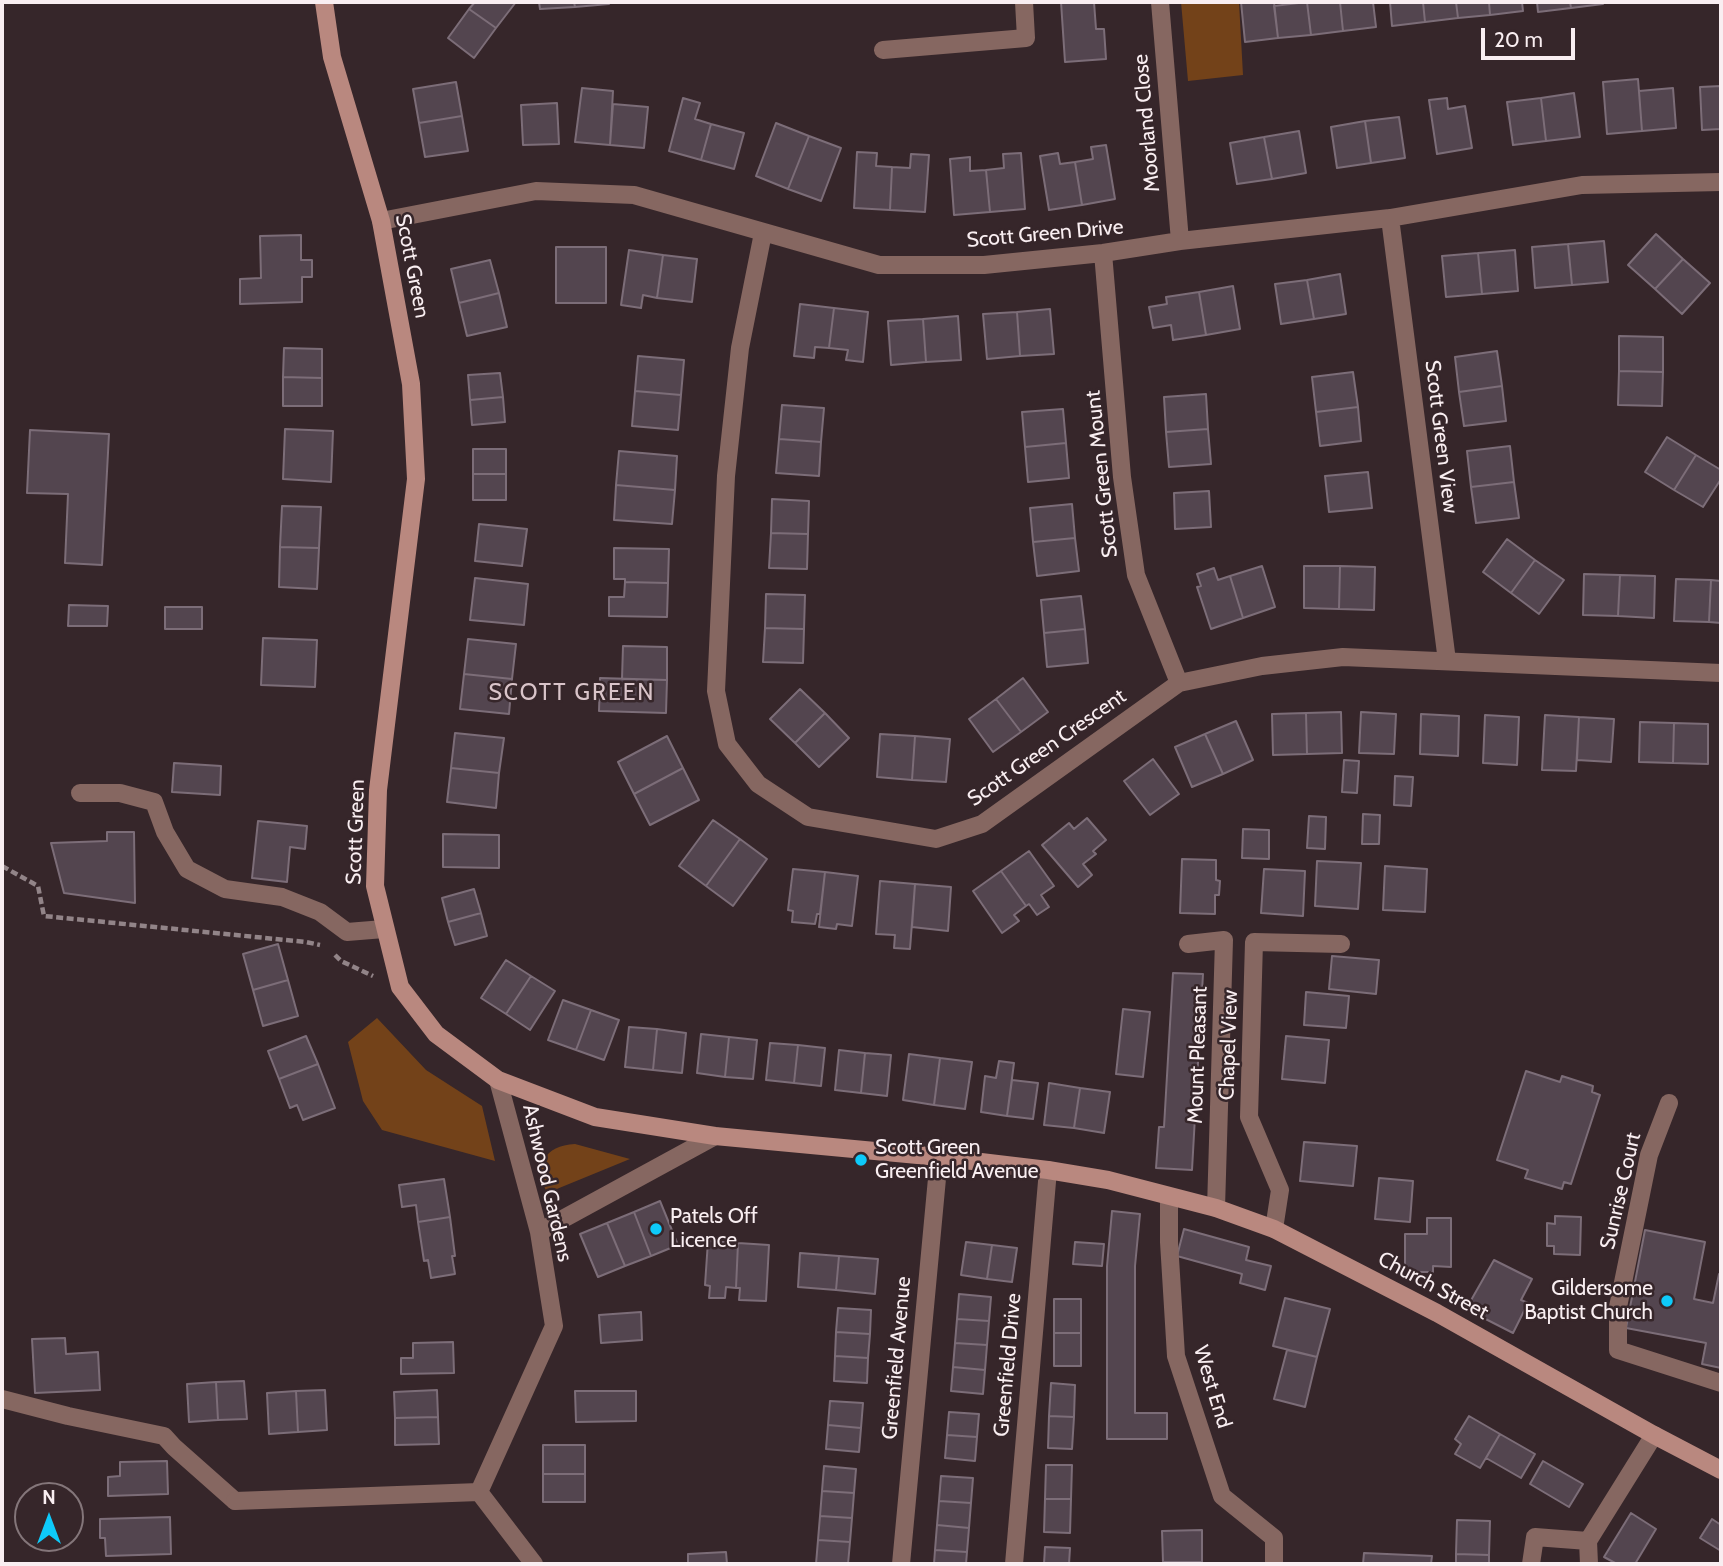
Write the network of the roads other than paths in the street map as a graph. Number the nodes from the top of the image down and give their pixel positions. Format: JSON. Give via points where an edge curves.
{"nodes":[{"id":1,"x":324,"y":2,"type":"edge"},
{"id":2,"x":1024,"y":2,"type":"edge"},
{"id":3,"x":1160,"y":2,"type":"edge"},
{"id":4,"x":883,"y":50,"type":"dead end"},
{"id":5,"x":1721,"y":182,"type":"edge"},
{"id":6,"x":1390,"y":218,"type":"junction"},
{"id":7,"x":381,"y":221,"type":"junction"},
{"id":8,"x":763,"y":233,"type":"junction"},
{"id":9,"x":1180,"y":242,"type":"junction"},
{"id":10,"x":1103,"y":253,"type":"junction"},
{"id":11,"x":1447,"y":661,"type":"junction"},
{"id":12,"x":1721,"y":673,"type":"edge"},
{"id":13,"x":1179,"y":683,"type":"junction"},
{"id":14,"x":80,"y":793,"type":"dead end"},
{"id":15,"x":384,"y":929,"type":"junction"},
{"id":16,"x":1188,"y":944,"type":"dead end"},
{"id":17,"x":1341,"y":944,"type":"dead end"},
{"id":18,"x":498,"y":1080,"type":"junction"},
{"id":19,"x":1669,"y":1103,"type":"dead end"},
{"id":20,"x":715,"y":1136,"type":"junction"},
{"id":21,"x":939,"y":1157,"type":"junction"},
{"id":22,"x":1048,"y":1170,"type":"junction"},
{"id":23,"x":1108,"y":1180,"type":"joint"},
{"id":24,"x":1169,"y":1197,"type":"junction"},
{"id":25,"x":1216,"y":1208,"type":"junction"},
{"id":26,"x":1275,"y":1229,"type":"junction"},
{"id":27,"x":539,"y":1232,"type":"junction"},
{"id":28,"x":1721,"y":1383,"type":"edge"},
{"id":29,"x":2,"y":1399,"type":"edge"},
{"id":30,"x":1654,"y":1435,"type":"junction"},
{"id":31,"x":1721,"y":1470,"type":"edge"},
{"id":32,"x":480,"y":1492,"type":"junction"},
{"id":33,"x":1588,"y":1541,"type":"junction"},
{"id":34,"x":534,"y":1564,"type":"edge"},
{"id":35,"x":901,"y":1564,"type":"edge"},
{"id":36,"x":1014,"y":1564,"type":"edge"},
{"id":37,"x":1274,"y":1564,"type":"edge"},
{"id":38,"x":1531,"y":1564,"type":"edge"},
{"id":39,"x":1589,"y":1564,"type":"edge"}],
"edges":[{"from":1,"to":7,"type":"main road","name":"Scott Green","via":[[332,57]]},
{"from":2,"to":4,"type":"street","via":[[1026,38]]},
{"from":3,"to":9,"type":"street","name":"Moorland Close"},
{"from":5,"to":6,"type":"street","name":"Scott Green Drive","via":[[1582,185]]},
{"from":6,"to":9,"type":"street","name":"Scott Green Drive"},
{"from":6,"to":11,"type":"street","name":"Scott Green View"},
{"from":7,"to":8,"type":"street","name":"Scott Green Drive","via":[[536,191],[634,195]]},
{"from":7,"to":15,"type":"main road","name":"Scott Green","via":[[411,384],[415,480],[378,790],[375,886]]},
{"from":8,"to":10,"type":"street","name":"Scott Green Drive","via":[[879,265],[984,265]]},
{"from":8,"to":13,"type":"street","name":"Scott Green Crescent","via":[[740,348],[728,463],[716,691],[727,744],[758,783],[808,817],[936,839],[982,824]]},
{"from":9,"to":10,"type":"street","name":"Scott Green Drive"},
{"from":10,"to":13,"type":"street","name":"Scott Green Mount","via":[[1122,477],[1136,575]]},
{"from":11,"to":12,"type":"street","name":"Scott Green Crescent"},
{"from":11,"to":13,"type":"street","name":"Scott Green Crescent","via":[[1343,657],[1262,666]]},
{"from":14,"to":15,"type":"street","via":[[120,793],[154,802],[187,869],[225,889],[282,897],[320,912],[347,932]]},
{"from":15,"to":18,"type":"main road","name":"Scott Green","via":[[400,987],[436,1034]]},
{"from":16,"to":25,"type":"street","name":"Mount Pleasant","via":[[1224,940]]},
{"from":17,"to":26,"type":"street","name":"Chapel View","via":[[1254,942],[1249,1117],[1280,1190]]},
{"from":18,"to":20,"type":"main road","name":"Scott Green","via":[[595,1117]]},
{"from":18,"to":27,"type":"street","name":"Ashwood Gardens"},
{"from":19,"to":28,"type":"street","name":"Sunrise Court","via":[[1649,1155],[1618,1307],[1618,1350]]},
{"from":20,"to":21,"type":"main road","name":"Scott Green"},
{"from":20,"to":27,"type":"street"},
{"from":21,"to":22,"type":"main road","name":"Scott Green"},
{"from":21,"to":35,"type":"street","name":"Greenfield Avenue"},
{"from":22,"to":23,"type":"main road","name":"Scott Green"},
{"from":22,"to":36,"type":"street","name":"Greenfield Drive"},
{"from":23,"to":24,"type":"main road","name":"Church Street"},
{"from":24,"to":25,"type":"main road","name":"Church Street"},
{"from":24,"to":37,"type":"street","name":"West End","via":[[1176,1356],[1222,1496],[1273,1538]]},
{"from":25,"to":26,"type":"main road","name":"Church Street"},
{"from":26,"to":30,"type":"main road","name":"Church Street","via":[[1437,1313]]},
{"from":27,"to":32,"type":"street","name":"Ashwood Gardens","via":[[554,1326]]},
{"from":29,"to":32,"type":"street","via":[[164,1436],[235,1501]]},
{"from":30,"to":31,"type":"main road","name":"Church Street"},
{"from":30,"to":33,"type":"street"},
{"from":32,"to":34,"type":"street"},
{"from":33,"to":38,"type":"street","via":[[1535,1537]]},
{"from":33,"to":39,"type":"street"}]}
